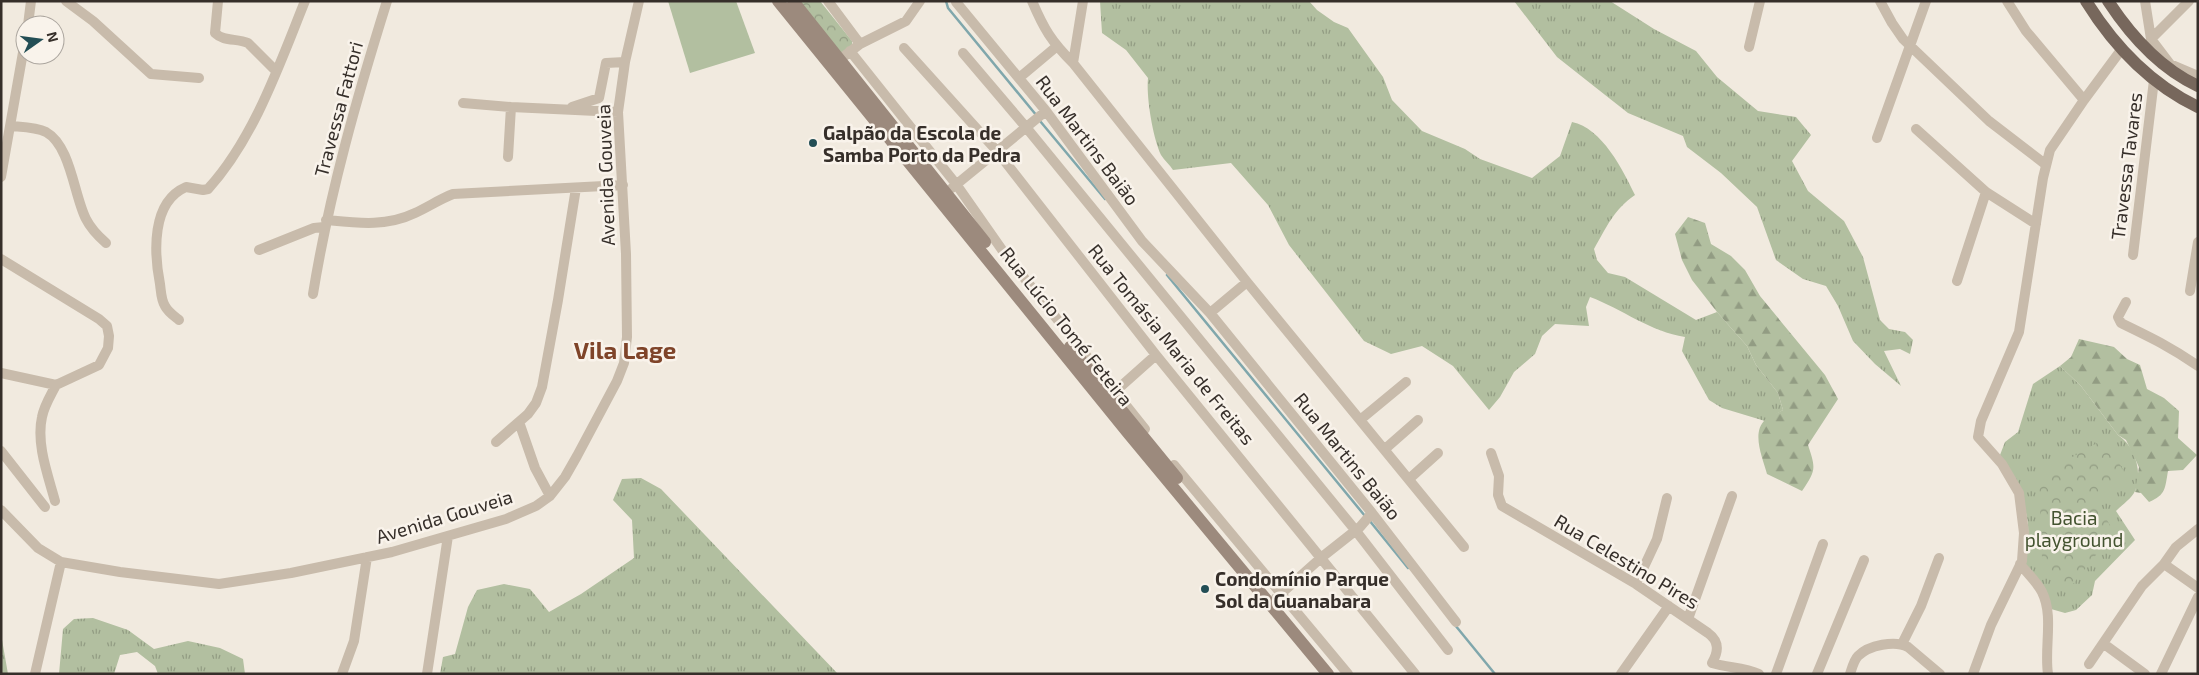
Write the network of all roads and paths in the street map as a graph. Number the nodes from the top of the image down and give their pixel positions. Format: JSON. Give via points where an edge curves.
{"nodes":[{"id":1,"x":31,"y":1,"type":"edge"},
{"id":2,"x":66,"y":1,"type":"edge"},
{"id":3,"x":218,"y":1,"type":"edge"},
{"id":4,"x":305,"y":1,"type":"edge"},
{"id":5,"x":387,"y":1,"type":"edge"},
{"id":6,"x":639,"y":1,"type":"edge"},
{"id":7,"x":778,"y":1,"type":"edge"},
{"id":8,"x":793,"y":1,"type":"edge"},
{"id":9,"x":828,"y":1,"type":"edge"},
{"id":10,"x":920,"y":1,"type":"edge"},
{"id":11,"x":1032,"y":1,"type":"edge"},
{"id":12,"x":1084,"y":1,"type":"edge"},
{"id":13,"x":1760,"y":1,"type":"edge"},
{"id":14,"x":1880,"y":1,"type":"edge"},
{"id":15,"x":1926,"y":1,"type":"edge"},
{"id":16,"x":2007,"y":1,"type":"edge"},
{"id":17,"x":2086,"y":1,"type":"edge"},
{"id":18,"x":2108,"y":1,"type":"edge"},
{"id":19,"x":2145,"y":1,"type":"edge"},
{"id":20,"x":2189,"y":1,"type":"edge"},
{"id":21,"x":956,"y":2,"type":"edge"},
{"id":22,"x":29,"y":15,"type":"edge"},
{"id":23,"x":2151,"y":39,"type":"junction"},
{"id":24,"x":860,"y":44,"type":"junction"},
{"id":25,"x":1910,"y":45,"type":"junction"},
{"id":26,"x":1056,"y":47,"type":"junction"},
{"id":27,"x":1749,"y":47,"type":"dead end"},
{"id":28,"x":904,"y":48,"type":"dead end"},
{"id":29,"x":2121,"y":50,"type":"junction"},
{"id":30,"x":964,"y":53,"type":"dead end"},
{"id":31,"x":2149,"y":53,"type":"junction"},
{"id":32,"x":840,"y":59,"type":"junction"},
{"id":33,"x":625,"y":62,"type":"junction"},
{"id":34,"x":1073,"y":63,"type":"junction"},
{"id":35,"x":21,"y":65,"type":"edge"},
{"id":36,"x":276,"y":71,"type":"junction"},
{"id":37,"x":2198,"y":76,"type":"edge"},
{"id":38,"x":199,"y":78,"type":"dead end"},
{"id":39,"x":1019,"y":78,"type":"junction"},
{"id":40,"x":2154,"y":80,"type":"junction"},
{"id":41,"x":2198,"y":86,"type":"edge"},
{"id":42,"x":2084,"y":100,"type":"junction"},
{"id":43,"x":463,"y":102,"type":"dead end"},
{"id":44,"x":511,"y":107,"type":"junction"},
{"id":45,"x":2198,"y":107,"type":"edge"},
{"id":46,"x":568,"y":110,"type":"junction"},
{"id":47,"x":618,"y":112,"type":"junction"},
{"id":48,"x":1042,"y":114,"type":"junction"},
{"id":49,"x":1027,"y":125,"type":"junction"},
{"id":50,"x":11,"y":126,"type":"junction"},
{"id":51,"x":1916,"y":129,"type":"dead end"},
{"id":52,"x":1877,"y":138,"type":"dead end"},
{"id":53,"x":996,"y":150,"type":"junction"},
{"id":54,"x":508,"y":157,"type":"dead end"},
{"id":55,"x":2045,"y":164,"type":"junction"},
{"id":56,"x":1,"y":177,"type":"edge"},
{"id":57,"x":623,"y":184,"type":"junction"},
{"id":58,"x":956,"y":184,"type":"junction"},
{"id":59,"x":576,"y":188,"type":"junction"},
{"id":60,"x":1986,"y":192,"type":"junction"},
{"id":61,"x":942,"y":196,"type":"junction"},
{"id":62,"x":325,"y":223,"type":"junction"},
{"id":63,"x":2036,"y":224,"type":"junction"},
{"id":64,"x":2198,"y":242,"type":"edge"},
{"id":65,"x":106,"y":243,"type":"dead end"},
{"id":66,"x":259,"y":250,"type":"dead end"},
{"id":67,"x":2134,"y":256,"type":"dead end"},
{"id":68,"x":1,"y":259,"type":"edge"},
{"id":69,"x":1957,"y":281,"type":"dead end"},
{"id":70,"x":1247,"y":282,"type":"junction"},
{"id":71,"x":2190,"y":291,"type":"dead end"},
{"id":72,"x":312,"y":294,"type":"dead end"},
{"id":73,"x":2126,"y":302,"type":"dead end"},
{"id":74,"x":1210,"y":313,"type":"junction"},
{"id":75,"x":179,"y":320,"type":"dead end"},
{"id":76,"x":1156,"y":355,"type":"junction"},
{"id":77,"x":2198,"y":366,"type":"edge"},
{"id":78,"x":1,"y":373,"type":"edge"},
{"id":79,"x":1406,"y":382,"type":"dead end"},
{"id":80,"x":56,"y":385,"type":"junction"},
{"id":81,"x":1110,"y":396,"type":"junction"},
{"id":82,"x":1360,"y":420,"type":"junction"},
{"id":83,"x":1418,"y":420,"type":"dead end"},
{"id":84,"x":519,"y":422,"type":"junction"},
{"id":85,"x":496,"y":442,"type":"dead end"},
{"id":86,"x":1385,"y":449,"type":"junction"},
{"id":87,"x":1,"y":451,"type":"edge"},
{"id":88,"x":1438,"y":453,"type":"dead end"},
{"id":89,"x":1491,"y":453,"type":"dead end"},
{"id":90,"x":1409,"y":478,"type":"junction"},
{"id":91,"x":550,"y":496,"type":"junction"},
{"id":92,"x":1732,"y":496,"type":"dead end"},
{"id":93,"x":1667,"y":498,"type":"dead end"},
{"id":94,"x":55,"y":501,"type":"dead end"},
{"id":95,"x":45,"y":506,"type":"dead end"},
{"id":96,"x":1,"y":510,"type":"edge"},
{"id":97,"x":1370,"y":515,"type":"junction"},
{"id":98,"x":1358,"y":529,"type":"junction"},
{"id":99,"x":2198,"y":529,"type":"edge"},
{"id":100,"x":448,"y":536,"type":"junction"},
{"id":101,"x":1824,"y":544,"type":"dead end"},
{"id":102,"x":1464,"y":547,"type":"dead end"},
{"id":103,"x":367,"y":557,"type":"junction"},
{"id":104,"x":1322,"y":557,"type":"junction"},
{"id":105,"x":1939,"y":558,"type":"dead end"},
{"id":106,"x":1864,"y":560,"type":"dead end"},
{"id":107,"x":61,"y":562,"type":"junction"},
{"id":108,"x":2020,"y":564,"type":"junction"},
{"id":109,"x":2164,"y":564,"type":"junction"},
{"id":110,"x":1636,"y":584,"type":"junction"},
{"id":111,"x":2198,"y":588,"type":"edge"},
{"id":112,"x":2198,"y":596,"type":"edge"},
{"id":113,"x":1276,"y":599,"type":"junction"},
{"id":114,"x":1669,"y":606,"type":"junction"},
{"id":115,"x":1688,"y":619,"type":"junction"},
{"id":116,"x":1456,"y":622,"type":"dead end"},
{"id":117,"x":1902,"y":644,"type":"junction"},
{"id":118,"x":2104,"y":644,"type":"junction"},
{"id":119,"x":1448,"y":650,"type":"dead end"},
{"id":120,"x":2089,"y":664,"type":"dead end"},
{"id":121,"x":35,"y":674,"type":"edge"},
{"id":122,"x":342,"y":674,"type":"edge"},
{"id":123,"x":427,"y":674,"type":"edge"},
{"id":124,"x":1328,"y":674,"type":"edge"},
{"id":125,"x":1338,"y":674,"type":"edge"},
{"id":126,"x":1348,"y":674,"type":"edge"},
{"id":127,"x":1415,"y":674,"type":"edge"},
{"id":128,"x":1621,"y":674,"type":"edge"},
{"id":129,"x":1759,"y":674,"type":"edge"},
{"id":130,"x":1776,"y":674,"type":"edge"},
{"id":131,"x":1817,"y":674,"type":"edge"},
{"id":132,"x":1850,"y":674,"type":"edge"},
{"id":133,"x":1940,"y":674,"type":"edge"},
{"id":134,"x":1973,"y":674,"type":"edge"},
{"id":135,"x":2048,"y":674,"type":"edge"},
{"id":136,"x":2145,"y":674,"type":"edge"},
{"id":137,"x":2161,"y":674,"type":"edge"}],
"edges":[{"from":1,"to":22,"type":"street"},
{"from":2,"to":38,"type":"street","via":[[93,21],[150,74]]},
{"from":3,"to":36,"type":"street","via":[[215,33],[224,39],[248,43]]},
{"from":4,"to":36,"type":"street"},
{"from":5,"to":62,"type":"street","name":"Travessa Fattori"},
{"from":6,"to":33,"type":"street","name":"Avenida Gouveia"},
{"from":7,"to":32,"type":"main road","name":"Rua Lúcio Tomé Feteira"},
{"from":8,"to":32,"type":"main road","name":"Rua Lúcio Tomé Feteira"},
{"from":9,"to":24,"type":"street"},
{"from":10,"to":24,"type":"street","via":[[906,21]]},
{"from":11,"to":26,"type":"street","name":"Rua Martins Baião","via":[[1045,32]]},
{"from":12,"to":34,"type":"street","name":"Rua Martins Baião"},
{"from":13,"to":27,"type":"street"},
{"from":14,"to":25,"type":"street","via":[[1898,34]]},
{"from":15,"to":25,"type":"street"},
{"from":16,"to":42,"type":"street","via":[[2026,31]]},
{"from":17,"to":29,"type":"main road"},
{"from":18,"to":31,"type":"main road"},
{"from":19,"to":23,"type":"street"},
{"from":20,"to":23,"type":"street"},
{"from":21,"to":39,"type":"street","name":"Rua Martins Baião"},
{"from":23,"to":31,"type":"street"},
{"from":23,"to":37,"type":"street","via":[[2170,64]]},
{"from":24,"to":32,"type":"street"},
{"from":25,"to":52,"type":"street"},
{"from":25,"to":55,"type":"street","via":[[1989,121]]},
{"from":26,"to":34,"type":"street","name":"Rua Martins Baião"},
{"from":26,"to":39,"type":"street","name":"Rua Martins Baião"},
{"from":28,"to":53,"type":"street","name":"Rua Tomásia Maria de Freitas"},
{"from":29,"to":40,"type":"main road"},
{"from":29,"to":42,"type":"street"},
{"from":30,"to":49,"type":"street"},
{"from":31,"to":41,"type":"main road"},
{"from":32,"to":58,"type":"street"},
{"from":32,"to":61,"type":"main road","name":"Rua Lúcio Tomé Feteira"},
{"from":33,"to":46,"type":"street","via":[[606,63],[599,98]]},
{"from":33,"to":47,"type":"street","name":"Avenida Gouveia"},
{"from":34,"to":70,"type":"street","name":"Rua Martins Baião"},
{"from":35,"to":50,"type":"street"},
{"from":36,"to":75,"type":"street","via":[[236,150],[211,185],[203,190],[190,187],[179,190],[165,206],[157,235],[158,273],[164,306]]},
{"from":39,"to":48,"type":"street","name":"Rua Martins Baião"},
{"from":40,"to":45,"type":"main road"},
{"from":40,"to":67,"type":"street","name":"Travessa Tavares"},
{"from":42,"to":55,"type":"street","via":[[2050,150]]},
{"from":43,"to":44,"type":"street"},
{"from":44,"to":46,"type":"street"},
{"from":44,"to":54,"type":"street"},
{"from":46,"to":47,"type":"street"},
{"from":47,"to":57,"type":"street","name":"Avenida Gouveia"},
{"from":48,"to":49,"type":"street"},
{"from":48,"to":74,"type":"street","name":"Rua Martins Baião","via":[[1142,241]]},
{"from":49,"to":53,"type":"street"},
{"from":49,"to":98,"type":"street"},
{"from":50,"to":56,"type":"street"},
{"from":50,"to":65,"type":"street","via":[[50,135],[67,161],[85,217]]},
{"from":51,"to":60,"type":"street"},
{"from":53,"to":58,"type":"street"},
{"from":53,"to":76,"type":"street","name":"Rua Tomásia Maria de Freitas"},
{"from":55,"to":63,"type":"street"},
{"from":57,"to":59,"type":"street"},
{"from":57,"to":91,"type":"street","name":"Avenida Gouveia","via":[[627,337],[624,363],[573,463]]},
{"from":58,"to":61,"type":"street"},
{"from":58,"to":81,"type":"street"},
{"from":59,"to":62,"type":"street","via":[[453,194],[390,222]]},
{"from":59,"to":84,"type":"street","via":[[546,371],[536,403]]},
{"from":60,"to":63,"type":"street"},
{"from":60,"to":69,"type":"street"},
{"from":61,"to":81,"type":"main road","name":"Rua Lúcio Tomé Feteira"},
{"from":62,"to":66,"type":"street"},
{"from":62,"to":72,"type":"street","name":"Travessa Fattori"},
{"from":63,"to":108,"type":"street","via":[[2019,332],[1981,421],[1978,437],[2002,464],[2019,493],[2024,533]]},
{"from":64,"to":71,"type":"street"},
{"from":68,"to":80,"type":"street","via":[[107,326],[108,348],[99,365]]},
{"from":70,"to":74,"type":"street"},
{"from":70,"to":82,"type":"street","name":"Rua Martins Baião"},
{"from":73,"to":77,"type":"street","via":[[2118,317],[2121,323],[2148,334]]},
{"from":74,"to":97,"type":"street","name":"Rua Martins Baião"},
{"from":76,"to":81,"type":"street"},
{"from":76,"to":104,"type":"street","name":"Rua Tomásia Maria de Freitas"},
{"from":78,"to":80,"type":"street"},
{"from":79,"to":82,"type":"street"},
{"from":80,"to":94,"type":"street","via":[[42,416],[41,428]]},
{"from":81,"to":113,"type":"main road","name":"Rua Lúcio Tomé Feteira"},
{"from":82,"to":86,"type":"street","name":"Rua Martins Baião"},
{"from":83,"to":86,"type":"street"},
{"from":84,"to":85,"type":"street"},
{"from":84,"to":91,"type":"street","via":[[535,468]]},
{"from":86,"to":90,"type":"street","name":"Rua Martins Baião"},
{"from":87,"to":95,"type":"street"},
{"from":88,"to":90,"type":"street"},
{"from":89,"to":110,"type":"street","name":"Rua Celestino Pires","via":[[1499,476],[1498,495],[1502,506]]},
{"from":90,"to":102,"type":"street","name":"Rua Martins Baião"},
{"from":91,"to":100,"type":"street","name":"Avenida Gouveia","via":[[506,519]]},
{"from":92,"to":115,"type":"street"},
{"from":93,"to":110,"type":"street","via":[[1657,538]]},
{"from":96,"to":107,"type":"street","name":"Avenida Gouveia","via":[[38,548]]},
{"from":97,"to":98,"type":"street"},
{"from":97,"to":116,"type":"street","name":"Rua Martins Baião"},
{"from":98,"to":104,"type":"street"},
{"from":98,"to":119,"type":"street"},
{"from":99,"to":109,"type":"street","via":[[2176,547]]},
{"from":100,"to":103,"type":"street","name":"Avenida Gouveia"},
{"from":100,"to":123,"type":"street"},
{"from":101,"to":130,"type":"street"},
{"from":103,"to":107,"type":"street","name":"Avenida Gouveia","via":[[234,584]]},
{"from":103,"to":122,"type":"street","via":[[354,641]]},
{"from":104,"to":113,"type":"street"},
{"from":104,"to":127,"type":"street","name":"Rua Tomásia Maria de Freitas"},
{"from":105,"to":117,"type":"street"},
{"from":106,"to":131,"type":"street"},
{"from":107,"to":121,"type":"street"},
{"from":108,"to":134,"type":"street","via":[[1991,625]]},
{"from":108,"to":135,"type":"street","via":[[2041,590],[2046,602]]},
{"from":109,"to":111,"type":"street"},
{"from":109,"to":118,"type":"street","via":[[2142,586]]},
{"from":110,"to":114,"type":"street","name":"Rua Celestino Pires"},
{"from":112,"to":137,"type":"street"},
{"from":113,"to":124,"type":"main road","name":"Rua Lúcio Tomé Feteira"},
{"from":113,"to":125,"type":"main road","name":"Rua Lúcio Tomé Feteira"},
{"from":113,"to":126,"type":"street"},
{"from":114,"to":115,"type":"street","name":"Rua Celestino Pires"},
{"from":114,"to":128,"type":"street"},
{"from":115,"to":129,"type":"street","name":"Rua Celestino Pires","via":[[1715,638],[1717,654],[1712,663]]},
{"from":117,"to":132,"type":"street","via":[[1893,643],[1862,652],[1856,657]]},
{"from":117,"to":133,"type":"street"},
{"from":118,"to":120,"type":"street"},
{"from":118,"to":136,"type":"street"}]}
